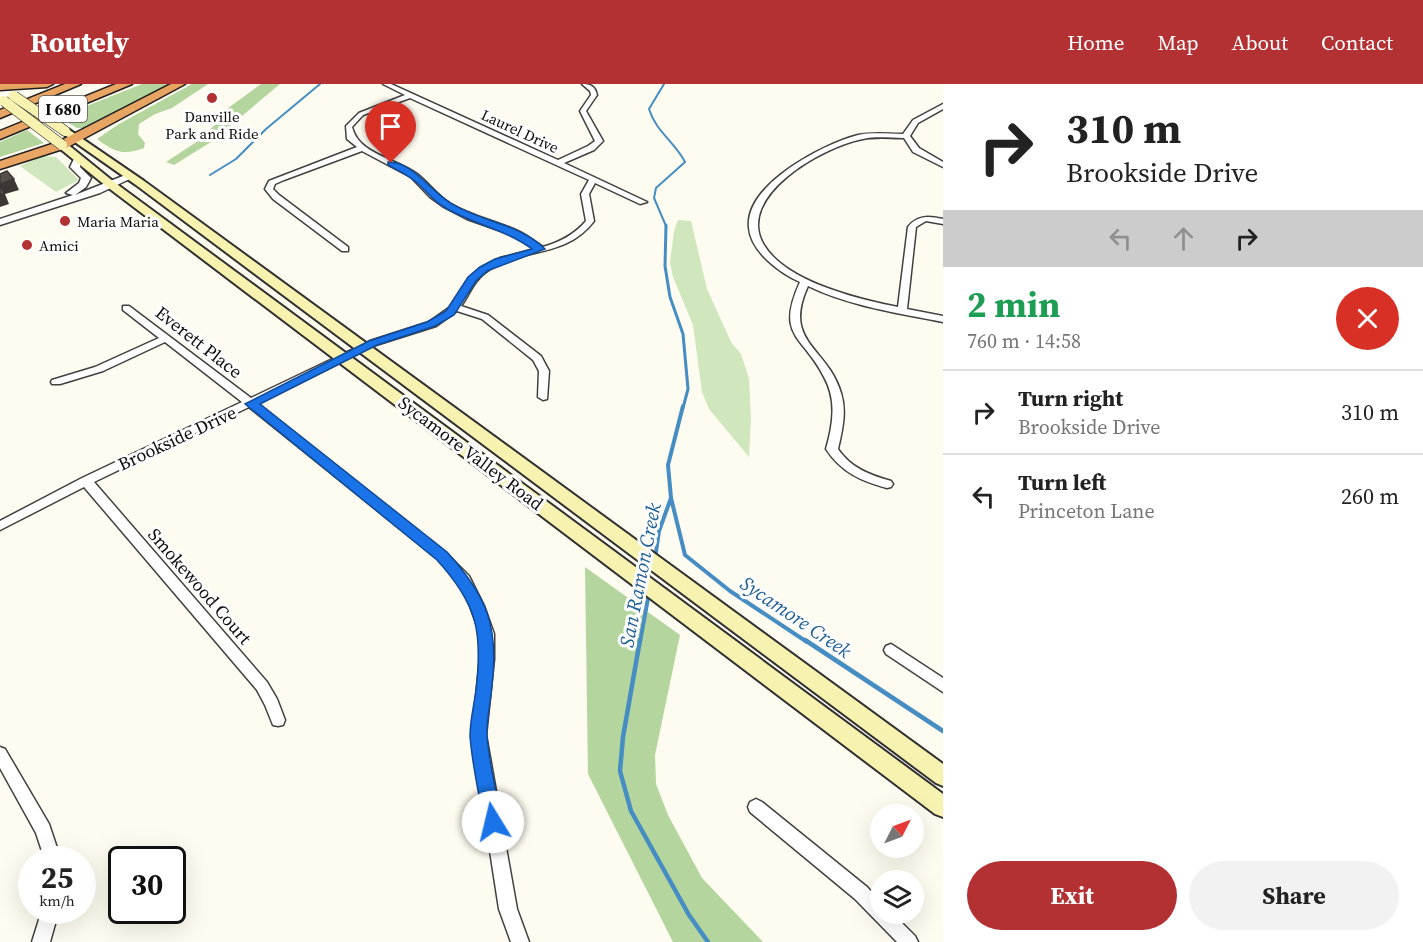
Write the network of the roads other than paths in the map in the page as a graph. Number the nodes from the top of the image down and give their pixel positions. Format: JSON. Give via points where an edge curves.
{"nodes":[{"id":1,"x":47,"y":84,"type":"edge"},
{"id":2,"x":75,"y":84,"type":"edge"},
{"id":3,"x":99,"y":84,"type":"edge"},
{"id":4,"x":126,"y":84,"type":"edge"},
{"id":5,"x":179,"y":84,"type":"edge"},
{"id":6,"x":386,"y":84,"type":"edge"},
{"id":7,"x":585,"y":84,"type":"edge"},
{"id":8,"x":2,"y":93,"type":"edge"},
{"id":9,"x":411,"y":95,"type":"junction"},
{"id":10,"x":943,"y":106,"type":"edge"},
{"id":11,"x":932,"y":112,"type":"junction"},
{"id":12,"x":0,"y":114,"type":"edge"},
{"id":13,"x":943,"y":116,"type":"edge"},
{"id":14,"x":0,"y":123,"type":"edge"},
{"id":15,"x":70,"y":134,"type":"junction"},
{"id":16,"x":0,"y":135,"type":"edge"},
{"id":17,"x":906,"y":136,"type":"junction"},
{"id":18,"x":62,"y":145,"type":"junction"},
{"id":19,"x":362,"y":148,"type":"junction"},
{"id":20,"x":78,"y":159,"type":"junction"},
{"id":21,"x":556,"y":163,"type":"junction"},
{"id":22,"x":0,"y":165,"type":"edge"},
{"id":23,"x":943,"y":165,"type":"edge"},
{"id":24,"x":131,"y":176,"type":"junction"},
{"id":25,"x":594,"y":180,"type":"junction"},
{"id":26,"x":110,"y":184,"type":"junction"},
{"id":27,"x":71,"y":193,"type":"junction"},
{"id":28,"x":643,"y":202,"type":"dead end"},
{"id":29,"x":0,"y":214,"type":"edge"},
{"id":30,"x":0,"y":222,"type":"edge"},
{"id":31,"x":943,"y":222,"type":"edge"},
{"id":32,"x":345,"y":249,"type":"dead end"},
{"id":33,"x":540,"y":249,"type":"junction"},
{"id":34,"x":805,"y":282,"type":"junction"},
{"id":35,"x":456,"y":307,"type":"junction"},
{"id":36,"x":126,"y":308,"type":"dead end"},
{"id":37,"x":902,"y":310,"type":"junction"},
{"id":38,"x":943,"y":319,"type":"edge"},
{"id":39,"x":166,"y":338,"type":"junction"},
{"id":40,"x":363,"y":349,"type":"junction"},
{"id":41,"x":344,"y":358,"type":"junction"},
{"id":42,"x":56,"y":382,"type":"dead end"},
{"id":43,"x":543,"y":397,"type":"dead end"},
{"id":44,"x":251,"y":404,"type":"junction"},
{"id":45,"x":86,"y":481,"type":"junction"},
{"id":46,"x":887,"y":484,"type":"dead end"},
{"id":47,"x":0,"y":526,"type":"edge"},
{"id":48,"x":891,"y":650,"type":"dead end"},
{"id":49,"x":943,"y":686,"type":"edge"},
{"id":50,"x":278,"y":720,"type":"dead end"},
{"id":51,"x":0,"y":754,"type":"edge"},
{"id":52,"x":943,"y":776,"type":"edge"},
{"id":53,"x":756,"y":807,"type":"dead end"},
{"id":54,"x":943,"y":807,"type":"edge"},
{"id":55,"x":48,"y":846,"type":"edge"},
{"id":56,"x":47,"y":924,"type":"edge"},
{"id":57,"x":41,"y":942,"type":"edge"},
{"id":58,"x":520,"y":942,"type":"edge"},
{"id":59,"x":909,"y":942,"type":"edge"}],
"edges":[{"from":1,"to":8,"type":"highway"},
{"from":2,"to":12,"type":"highway"},
{"from":3,"to":14,"type":"highway","number":"I 680"},
{"from":4,"to":16,"type":"highway","number":"I 680"},
{"from":5,"to":15,"type":"highway"},
{"from":6,"to":9,"type":"street","name":"Laurel Drive"},
{"from":7,"to":21,"type":"street","via":[[594,95],[583,111],[599,141]]},
{"from":8,"to":15,"type":"main road","name":"Sycamore Valley Road","bridge":true},
{"from":8,"to":18,"type":"main road","name":"Sycamore Valley Road","bridge":true},
{"from":9,"to":19,"type":"street","via":[[354,119],[348,127],[349,135]]},
{"from":9,"to":21,"type":"street","name":"Laurel Drive"},
{"from":10,"to":11,"type":"street"},
{"from":11,"to":13,"type":"street"},
{"from":11,"to":17,"type":"street","via":[[910,124]]},
{"from":15,"to":18,"type":"highway"},
{"from":15,"to":24,"type":"main road","name":"Sycamore Valley Road"},
{"from":17,"to":23,"type":"street","via":[[916,150]]},
{"from":17,"to":34,"type":"street","via":[[873,136],[845,142],[783,174],[768,189],[751,228],[760,246],[782,268]]},
{"from":18,"to":20,"type":"main road","name":"Sycamore Valley Road"},
{"from":18,"to":22,"type":"highway"},
{"from":19,"to":32,"type":"street","via":[[281,178],[269,189]]},
{"from":19,"to":33,"type":"street","via":[[414,175],[447,205],[518,234]]},
{"from":20,"to":26,"type":"main road","name":"Sycamore Valley Road"},
{"from":20,"to":27,"type":"street","via":[[75,167],[86,178]]},
{"from":21,"to":25,"type":"street","name":"Laurel Drive"},
{"from":24,"to":26,"type":"street"},
{"from":24,"to":40,"type":"main road","name":"Sycamore Valley Road"},
{"from":25,"to":28,"type":"street","name":"Laurel Drive"},
{"from":25,"to":33,"type":"street","name":"Brookside Drive","via":[[584,193],[590,217],[587,225],[570,239]]},
{"from":26,"to":27,"type":"street"},
{"from":26,"to":30,"type":"street","via":[[97,192]]},
{"from":26,"to":41,"type":"main road","name":"Sycamore Valley Road"},
{"from":27,"to":29,"type":"street"},
{"from":31,"to":37,"type":"street","via":[[923,219],[912,227]]},
{"from":33,"to":35,"type":"street","name":"Brookside Drive","via":[[483,269],[472,279]]},
{"from":34,"to":37,"type":"street","via":[[841,296]]},
{"from":34,"to":46,"type":"street","via":[[795,299],[792,316],[798,334],[836,392],[839,413],[832,449],[857,476]]},
{"from":35,"to":40,"type":"street","name":"Brookside Drive","via":[[431,324]]},
{"from":35,"to":43,"type":"street","via":[[485,317],[537,358],[544,370]]},
{"from":36,"to":39,"type":"street","name":"Everett Place"},
{"from":37,"to":38,"type":"street"},
{"from":39,"to":42,"type":"street","via":[[99,369]]},
{"from":39,"to":44,"type":"street","name":"Everett Place"},
{"from":40,"to":41,"type":"street","name":"Brookside Drive"},
{"from":40,"to":52,"type":"main road","name":"Sycamore Valley Road"},
{"from":41,"to":44,"type":"street","name":"Brookside Drive"},
{"from":41,"to":54,"type":"main road","name":"Sycamore Valley Road"},
{"from":44,"to":45,"type":"street","name":"Brookside Drive"},
{"from":44,"to":58,"type":"street","name":"Everett Place","via":[[442,556],[464,580],[486,634],[478,735],[508,909]]},
{"from":45,"to":47,"type":"street","name":"Brookside Drive"},
{"from":45,"to":50,"type":"street","name":"Smokewood Court","via":[[262,686]]},
{"from":48,"to":49,"type":"street"},
{"from":51,"to":55,"type":"street"},
{"from":53,"to":59,"type":"street","via":[[861,893]]},
{"from":56,"to":57,"type":"street"}]}
